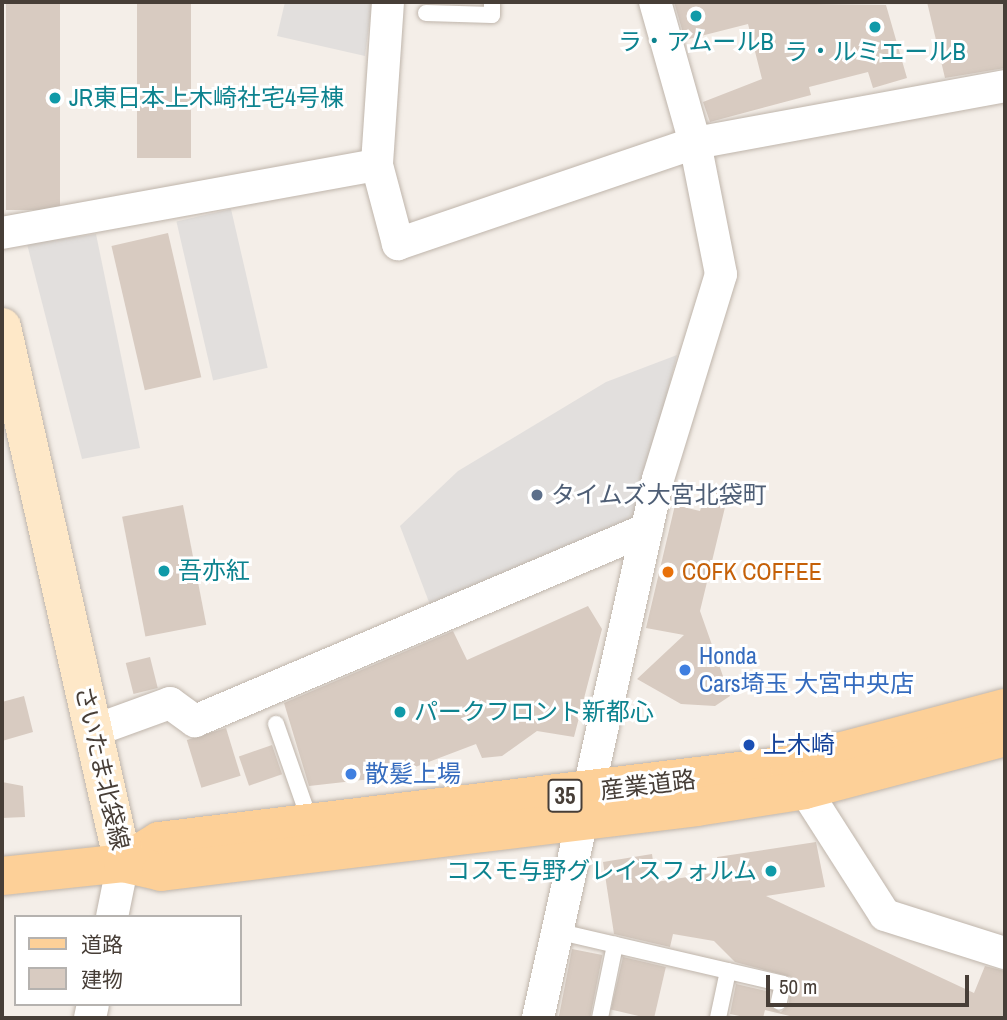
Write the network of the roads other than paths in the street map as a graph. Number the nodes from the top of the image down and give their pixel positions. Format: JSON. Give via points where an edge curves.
{"nodes":[{"id":1,"x":388,"y":2,"type":"edge"},
{"id":2,"x":492,"y":2,"type":"edge"},
{"id":3,"x":655,"y":2,"type":"edge"},
{"id":4,"x":426,"y":12,"type":"dead end"},
{"id":5,"x":1005,"y":86,"type":"edge"},
{"id":6,"x":695,"y":143,"type":"junction"},
{"id":7,"x":377,"y":164,"type":"junction"},
{"id":8,"x":2,"y":233,"type":"edge"},
{"id":9,"x":2,"y":327,"type":"edge"},
{"id":10,"x":2,"y":443,"type":"edge"},
{"id":11,"x":647,"y":530,"type":"junction"},
{"id":12,"x":1005,"y":708,"type":"edge"},
{"id":13,"x":276,"y":724,"type":"dead end"},
{"id":14,"x":93,"y":730,"type":"junction"},
{"id":15,"x":1005,"y":737,"type":"edge"},
{"id":16,"x":805,"y":790,"type":"junction"},
{"id":17,"x":587,"y":807,"type":"junction"},
{"id":18,"x":312,"y":825,"type":"junction"},
{"id":19,"x":123,"y":863,"type":"junction"},
{"id":20,"x":2,"y":876,"type":"edge"},
{"id":21,"x":112,"y":915,"type":"edge"},
{"id":22,"x":556,"y":931,"type":"junction"},
{"id":23,"x":615,"y":945,"type":"junction"},
{"id":24,"x":1005,"y":953,"type":"edge"},
{"id":25,"x":728,"y":971,"type":"junction"},
{"id":26,"x":779,"y":1002,"type":"dead end"},
{"id":27,"x":538,"y":1018,"type":"edge"},
{"id":28,"x":600,"y":1018,"type":"edge"},
{"id":29,"x":718,"y":1018,"type":"edge"}],
"edges":[{"from":1,"to":7,"type":"street"},
{"from":2,"to":4,"type":"lane","via":[[492,15]]},
{"from":3,"to":6,"type":"street"},
{"from":5,"to":6,"type":"street"},
{"from":6,"to":7,"type":"street","via":[[398,244]]},
{"from":6,"to":11,"type":"street","via":[[721,274]]},
{"from":7,"to":8,"type":"street"},
{"from":9,"to":14,"type":"main road","name":"さいたま北袋線"},
{"from":10,"to":19,"type":"main road","name":"さいたま北袋線","via":[[82,787]]},
{"from":11,"to":14,"type":"street","via":[[195,721],[170,703]]},
{"from":11,"to":17,"type":"street"},
{"from":12,"to":17,"type":"main road","name":"産業道路","number":"35","via":[[789,765]]},
{"from":13,"to":18,"type":"lane"},
{"from":14,"to":19,"type":"main road","name":"さいたま北袋線"},
{"from":15,"to":16,"type":"main road","name":"産業道路","number":"35"},
{"from":16,"to":17,"type":"main road","name":"産業道路","number":"35"},
{"from":16,"to":24,"type":"street","via":[[885,915]]},
{"from":17,"to":18,"type":"main road","name":"産業道路","number":"35"},
{"from":17,"to":19,"type":"main road","name":"産業道路","number":"35","via":[[161,872]]},
{"from":17,"to":22,"type":"street"},
{"from":18,"to":19,"type":"main road","name":"産業道路","number":"35","via":[[159,841]]},
{"from":19,"to":20,"type":"main road","name":"産業道路","number":"35"},
{"from":19,"to":21,"type":"street"},
{"from":22,"to":23,"type":"lane"},
{"from":22,"to":27,"type":"street"},
{"from":23,"to":25,"type":"lane"},
{"from":23,"to":28,"type":"lane"},
{"from":25,"to":26,"type":"lane","via":[[783,984]]},
{"from":25,"to":29,"type":"lane"}]}
